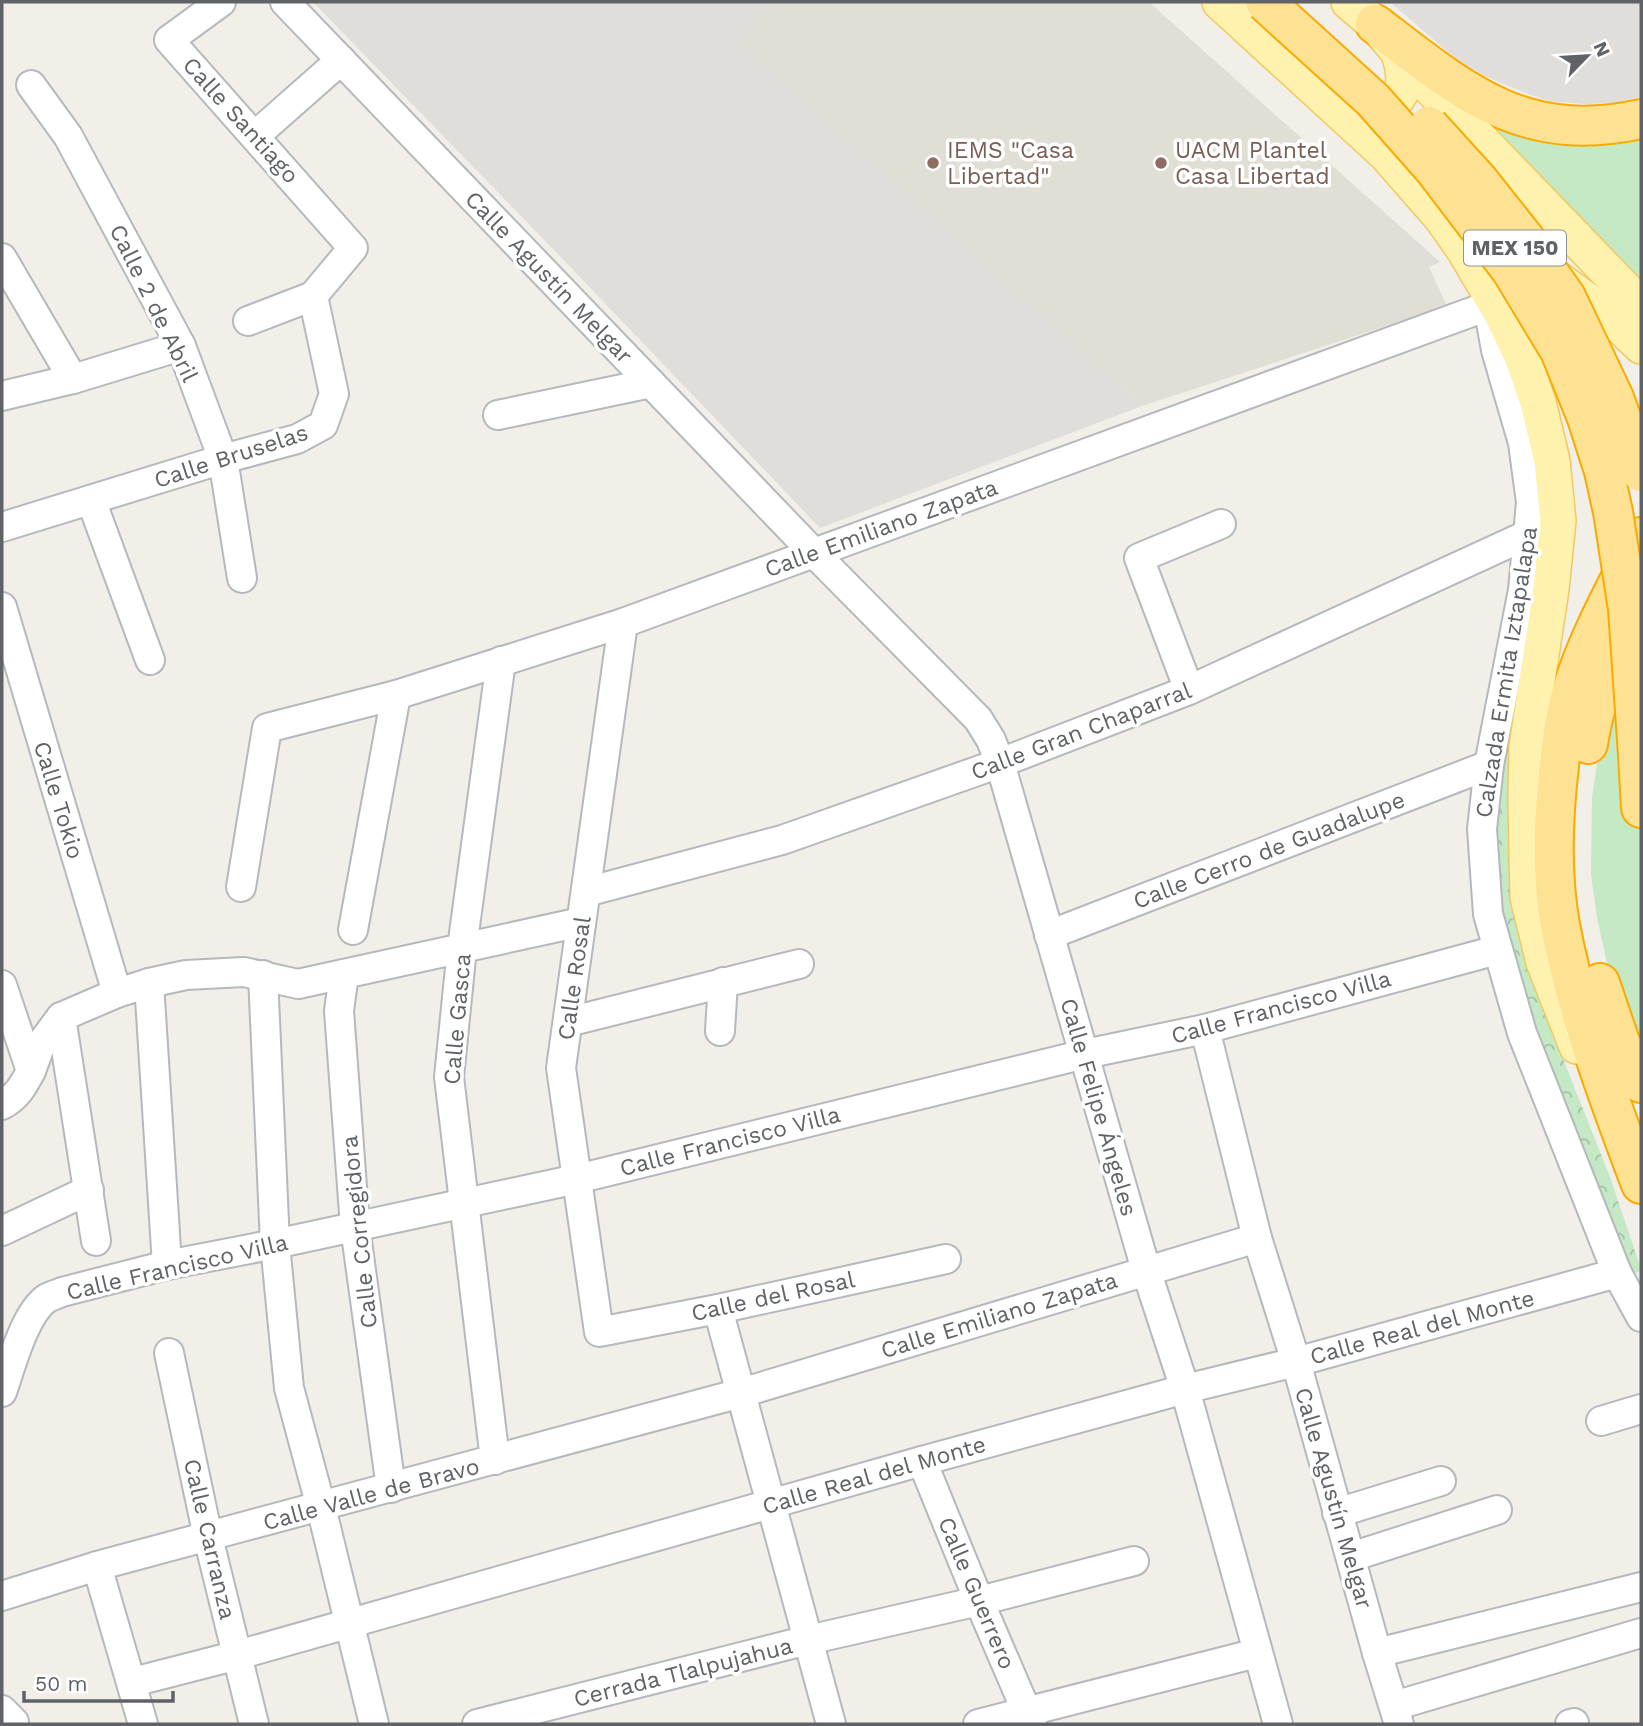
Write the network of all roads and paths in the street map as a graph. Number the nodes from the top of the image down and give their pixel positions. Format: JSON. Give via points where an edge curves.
{"nodes":[{"id":1,"x":221,"y":2,"type":"edge"},
{"id":2,"x":285,"y":2,"type":"edge"},
{"id":3,"x":1220,"y":2,"type":"edge"},
{"id":4,"x":1265,"y":2,"type":"edge"},
{"id":5,"x":1297,"y":2,"type":"edge"},
{"id":6,"x":1374,"y":25,"type":"edge"},
{"id":7,"x":341,"y":60,"type":"junction"},
{"id":8,"x":31,"y":85,"type":"dead end"},
{"id":9,"x":1322,"y":96,"type":"junction"},
{"id":10,"x":1641,"y":119,"type":"edge"},
{"id":11,"x":256,"y":135,"type":"junction"},
{"id":12,"x":1386,"y":154,"type":"junction"},
{"id":13,"x":2,"y":258,"type":"edge"},
{"id":14,"x":313,"y":296,"type":"junction"},
{"id":15,"x":1492,"y":304,"type":"junction"},
{"id":16,"x":1641,"y":306,"type":"edge"},
{"id":17,"x":248,"y":321,"type":"dead end"},
{"id":18,"x":181,"y":346,"type":"junction"},
{"id":19,"x":1641,"y":346,"type":"edge"},
{"id":20,"x":73,"y":379,"type":"junction"},
{"id":21,"x":651,"y":383,"type":"junction"},
{"id":22,"x":2,"y":396,"type":"edge"},
{"id":23,"x":498,"y":415,"type":"dead end"},
{"id":24,"x":223,"y":458,"type":"junction"},
{"id":25,"x":1641,"y":472,"type":"edge"},
{"id":26,"x":90,"y":500,"type":"junction"},
{"id":27,"x":1221,"y":524,"type":"dead end"},
{"id":28,"x":2,"y":527,"type":"edge"},
{"id":29,"x":1543,"y":528,"type":"junction"},
{"id":30,"x":1641,"y":537,"type":"edge"},
{"id":31,"x":813,"y":552,"type":"junction"},
{"id":32,"x":242,"y":578,"type":"dead end"},
{"id":33,"x":1641,"y":591,"type":"edge"},
{"id":34,"x":2,"y":607,"type":"edge"},
{"id":35,"x":623,"y":623,"type":"junction"},
{"id":36,"x":1529,"y":646,"type":"junction"},
{"id":37,"x":150,"y":660,"type":"dead end"},
{"id":38,"x":501,"y":661,"type":"junction"},
{"id":39,"x":1189,"y":691,"type":"junction"},
{"id":40,"x":396,"y":695,"type":"junction"},
{"id":41,"x":1641,"y":701,"type":"edge"},
{"id":42,"x":1638,"y":755,"type":"junction"},
{"id":43,"x":1000,"y":762,"type":"junction"},
{"id":44,"x":1489,"y":765,"type":"junction"},
{"id":45,"x":1641,"y":808,"type":"edge"},
{"id":46,"x":241,"y":887,"type":"dead end"},
{"id":47,"x":586,"y":892,"type":"junction"},
{"id":48,"x":581,"y":922,"type":"junction"},
{"id":49,"x":353,"y":930,"type":"dead end"},
{"id":50,"x":1049,"y":935,"type":"junction"},
{"id":51,"x":462,"y":948,"type":"junction"},
{"id":52,"x":1497,"y":950,"type":"junction"},
{"id":53,"x":799,"y":964,"type":"dead end"},
{"id":54,"x":344,"y":974,"type":"junction"},
{"id":55,"x":263,"y":975,"type":"junction"},
{"id":56,"x":723,"y":982,"type":"junction"},
{"id":57,"x":149,"y":984,"type":"junction"},
{"id":58,"x":2,"y":985,"type":"edge"},
{"id":59,"x":117,"y":993,"type":"junction"},
{"id":60,"x":61,"y":1017,"type":"junction"},
{"id":61,"x":568,"y":1022,"type":"junction"},
{"id":62,"x":1205,"y":1029,"type":"junction"},
{"id":63,"x":719,"y":1031,"type":"dead end"},
{"id":64,"x":1085,"y":1054,"type":"junction"},
{"id":65,"x":27,"y":1079,"type":"junction"},
{"id":66,"x":1625,"y":1092,"type":"edge"},
{"id":67,"x":2,"y":1105,"type":"edge"},
{"id":68,"x":578,"y":1179,"type":"junction"},
{"id":69,"x":1641,"y":1184,"type":"edge"},
{"id":70,"x":89,"y":1190,"type":"junction"},
{"id":71,"x":462,"y":1204,"type":"junction"},
{"id":72,"x":355,"y":1227,"type":"junction"},
{"id":73,"x":2,"y":1231,"type":"edge"},
{"id":74,"x":1257,"y":1238,"type":"junction"},
{"id":75,"x":96,"y":1241,"type":"dead end"},
{"id":76,"x":275,"y":1244,"type":"junction"},
{"id":77,"x":946,"y":1259,"type":"dead end"},
{"id":78,"x":167,"y":1265,"type":"junction"},
{"id":79,"x":1146,"y":1270,"type":"junction"},
{"id":80,"x":1617,"y":1273,"type":"junction"},
{"id":81,"x":718,"y":1309,"type":"junction"},
{"id":82,"x":1641,"y":1317,"type":"edge"},
{"id":83,"x":599,"y":1332,"type":"joint"},
{"id":84,"x":169,"y":1353,"type":"dead end"},
{"id":85,"x":1296,"y":1362,"type":"junction"},
{"id":86,"x":4,"y":1381,"type":"edge"},
{"id":87,"x":1185,"y":1389,"type":"junction"},
{"id":88,"x":741,"y":1393,"type":"junction"},
{"id":89,"x":1641,"y":1409,"type":"edge"},
{"id":90,"x":1601,"y":1421,"type":"dead end"},
{"id":91,"x":495,"y":1460,"type":"junction"},
{"id":92,"x":922,"y":1461,"type":"junction"},
{"id":93,"x":1441,"y":1481,"type":"dead end"},
{"id":94,"x":391,"y":1488,"type":"junction"},
{"id":95,"x":772,"y":1503,"type":"junction"},
{"id":96,"x":321,"y":1507,"type":"junction"},
{"id":97,"x":1497,"y":1510,"type":"dead end"},
{"id":98,"x":1337,"y":1513,"type":"junction"},
{"id":99,"x":208,"y":1537,"type":"junction"},
{"id":100,"x":1351,"y":1558,"type":"junction"},
{"id":101,"x":1134,"y":1561,"type":"dead end"},
{"id":102,"x":97,"y":1566,"type":"junction"},
{"id":103,"x":1641,"y":1587,"type":"edge"},
{"id":104,"x":2,"y":1596,"type":"edge"},
{"id":105,"x":979,"y":1601,"type":"junction"},
{"id":106,"x":350,"y":1622,"type":"junction"},
{"id":107,"x":1641,"y":1633,"type":"edge"},
{"id":108,"x":808,"y":1640,"type":"junction"},
{"id":109,"x":1257,"y":1653,"type":"junction"},
{"id":110,"x":1377,"y":1653,"type":"junction"},
{"id":111,"x":238,"y":1655,"type":"junction"},
{"id":112,"x":133,"y":1682,"type":"junction"},
{"id":113,"x":1397,"y":1715,"type":"edge"},
{"id":114,"x":1030,"y":1717,"type":"edge"},
{"id":115,"x":144,"y":1724,"type":"edge"},
{"id":116,"x":254,"y":1724,"type":"edge"},
{"id":117,"x":374,"y":1724,"type":"edge"},
{"id":118,"x":477,"y":1724,"type":"edge"},
{"id":119,"x":831,"y":1724,"type":"edge"},
{"id":120,"x":978,"y":1724,"type":"edge"},
{"id":121,"x":1278,"y":1724,"type":"edge"}],
"edges":[{"from":1,"to":11,"type":"street","name":"Calle Santiago","via":[[169,40]]},
{"from":2,"to":7,"type":"street","name":"Calle Agustín Melgar"},
{"from":3,"to":9,"type":"main road","name":"Calzada Ermita Iztapalapa"},
{"from":4,"to":42,"type":"highway","bridge":true,"via":[[1373,100],[1434,169],[1510,270],[1560,352],[1587,418],[1613,512],[1628,609]]},
{"from":5,"to":25,"type":"highway","bridge":true,"via":[[1437,134],[1525,239],[1566,297],[1614,398]]},
{"from":6,"to":9,"type":"main road","via":[[1404,65],[1404,89],[1391,103],[1372,109]]},
{"from":6,"to":10,"type":"highway","via":[[1487,103],[1529,120],[1597,126]]},
{"from":6,"to":16,"type":"main road"},
{"from":7,"to":11,"type":"street"},
{"from":7,"to":21,"type":"street","name":"Calle Agustín Melgar"},
{"from":8,"to":18,"type":"street","name":"Calle 2 de Abril","via":[[68,136]]},
{"from":9,"to":12,"type":"main road","name":"Calzada Ermita Iztapalapa"},
{"from":11,"to":14,"type":"street","name":"Calle Santiago","via":[[353,248]]},
{"from":12,"to":15,"type":"main road","name":"Calzada Ermita Iztapalapa","via":[[1465,251]]},
{"from":12,"to":19,"type":"main road","number":"MEX 150","via":[[1615,321]]},
{"from":13,"to":20,"type":"street"},
{"from":14,"to":17,"type":"street"},
{"from":14,"to":24,"type":"street","name":"Calle Bruselas","via":[[334,394],[323,425],[297,439]]},
{"from":15,"to":29,"type":"main road","name":"Calzada Ermita Iztapalapa","via":[[1522,356],[1552,461]]},
{"from":15,"to":31,"type":"street","name":"Calle Emiliano Zapata"},
{"from":18,"to":20,"type":"street"},
{"from":18,"to":24,"type":"street","name":"Calle 2 de Abril"},
{"from":20,"to":22,"type":"street"},
{"from":21,"to":23,"type":"street"},
{"from":21,"to":31,"type":"street","name":"Calle Agustín Melgar"},
{"from":24,"to":26,"type":"street","name":"Calle Bruselas"},
{"from":24,"to":32,"type":"street","name":"Calle 2 de Abril"},
{"from":26,"to":28,"type":"street","name":"Calle Bruselas"},
{"from":26,"to":37,"type":"street"},
{"from":27,"to":39,"type":"street","via":[[1139,558]]},
{"from":29,"to":36,"type":"main road","name":"Calzada Ermita Iztapalapa"},
{"from":29,"to":39,"type":"street","name":"Calle Gran Chaparral"},
{"from":30,"to":66,"type":"highway","via":[[1577,672],[1555,796],[1560,923],[1576,991]]},
{"from":31,"to":35,"type":"street","name":"Calle Emiliano Zapata"},
{"from":31,"to":43,"type":"street","name":"Calle Felipe Ángeles","via":[[978,719]]},
{"from":33,"to":66,"type":"highway","via":[[1606,672],[1592,720],[1578,873],[1601,985],[1620,1042]]},
{"from":34,"to":59,"type":"street","name":"Calle Tokio"},
{"from":35,"to":38,"type":"street","name":"Calle Emiliano Zapata"},
{"from":35,"to":47,"type":"street","name":"Calle Rosal"},
{"from":36,"to":44,"type":"street","name":"Calzada Ermita Iztapalapa"},
{"from":36,"to":66,"type":"main road","name":"Calzada Ermita Iztapalapa","via":[[1528,897],[1544,962],[1572,1038]]},
{"from":38,"to":40,"type":"street","name":"Calle Emiliano Zapata"},
{"from":38,"to":51,"type":"street","name":"Calle Gasca"},
{"from":39,"to":43,"type":"street","name":"Calle Gran Chaparral"},
{"from":40,"to":46,"type":"street","name":"Calle Emiliano Zapata","via":[[267,728]]},
{"from":40,"to":49,"type":"street"},
{"from":41,"to":42,"type":"highway","bridge":true},
{"from":42,"to":45,"type":"highway"},
{"from":43,"to":47,"type":"street","name":"Calle Gran Chaparral","via":[[782,840]]},
{"from":43,"to":50,"type":"street","name":"Calle Felipe Ángeles"},
{"from":44,"to":50,"type":"street","name":"Calle Cerro de Guadalupe"},
{"from":44,"to":52,"type":"street","name":"Calzada Ermita Iztapalapa","via":[[1482,829],[1488,914]]},
{"from":47,"to":48,"type":"street","name":"Calle Rosal"},
{"from":48,"to":51,"type":"street"},
{"from":48,"to":61,"type":"street","name":"Calle Rosal"},
{"from":50,"to":64,"type":"street","name":"Calle Felipe Ángeles"},
{"from":51,"to":54,"type":"street"},
{"from":51,"to":71,"type":"street","name":"Calle Gasca","via":[[449,1077]]},
{"from":52,"to":62,"type":"street","name":"Calle Francisco Villa"},
{"from":52,"to":80,"type":"street","name":"Calzada Ermita Iztapalapa","via":[[1522,1032]]},
{"from":53,"to":56,"type":"street"},
{"from":54,"to":55,"type":"street","via":[[298,985]]},
{"from":54,"to":72,"type":"street","name":"Calle Corregidora","via":[[339,1011]]},
{"from":55,"to":57,"type":"street","via":[[214,972]]},
{"from":55,"to":76,"type":"street"},
{"from":56,"to":61,"type":"street"},
{"from":56,"to":63,"type":"street"},
{"from":57,"to":59,"type":"street"},
{"from":57,"to":78,"type":"street"},
{"from":58,"to":65,"type":"street"},
{"from":59,"to":60,"type":"street"},
{"from":60,"to":65,"type":"street","via":[[41,1044]]},
{"from":60,"to":70,"type":"street"},
{"from":61,"to":68,"type":"street","name":"Calle Rosal","via":[[561,1068]]},
{"from":62,"to":64,"type":"street","name":"Calle Francisco Villa"},
{"from":62,"to":74,"type":"street","name":"Calle Agustín Melgar"},
{"from":64,"to":68,"type":"street","name":"Calle Francisco Villa"},
{"from":64,"to":79,"type":"street","name":"Calle Felipe Ángeles"},
{"from":65,"to":67,"type":"street","via":[[13,1099]]},
{"from":66,"to":69,"type":"highway","name":"Calzada Ermita Iztapalapa"},
{"from":68,"to":71,"type":"street","name":"Calle Francisco Villa"},
{"from":68,"to":83,"type":"street","name":"Calle Rosal"},
{"from":70,"to":73,"type":"street"},
{"from":70,"to":75,"type":"street"},
{"from":71,"to":72,"type":"street","name":"Calle Francisco Villa"},
{"from":71,"to":91,"type":"street","name":"Calle Gasca"},
{"from":72,"to":76,"type":"street","name":"Calle Francisco Villa"},
{"from":72,"to":94,"type":"street","name":"Calle Corregidora"},
{"from":74,"to":79,"type":"street","name":"Calle Emiliano Zapata"},
{"from":74,"to":85,"type":"street","name":"Calle Agustín Melgar"},
{"from":76,"to":78,"type":"street","name":"Calle Francisco Villa"},
{"from":76,"to":96,"type":"street","via":[[289,1388]]},
{"from":77,"to":81,"type":"street","name":"Calle del Rosal"},
{"from":78,"to":86,"type":"street","name":"Calle Francisco Villa","via":[[47,1298],[26,1327]]},
{"from":79,"to":87,"type":"street","name":"Calle Felipe Ángeles"},
{"from":79,"to":88,"type":"street","name":"Calle Emiliano Zapata"},
{"from":80,"to":82,"type":"street","name":"Calzada Ermita Iztapalapa"},
{"from":80,"to":85,"type":"street","name":"Calle Real del Monte"},
{"from":81,"to":83,"type":"street","name":"Calle del Rosal"},
{"from":81,"to":88,"type":"street"},
{"from":84,"to":99,"type":"street","name":"Calle Carranza"},
{"from":85,"to":87,"type":"street","name":"Calle Real del Monte"},
{"from":85,"to":98,"type":"street","name":"Calle Agustín Melgar"},
{"from":87,"to":92,"type":"street","name":"Calle Real del Monte"},
{"from":87,"to":109,"type":"street","name":"Calle Felipe Ángeles"},
{"from":88,"to":91,"type":"street","name":"Calle Valle de Bravo"},
{"from":88,"to":95,"type":"street"},
{"from":89,"to":90,"type":"street"},
{"from":91,"to":94,"type":"street","name":"Calle Valle de Bravo"},
{"from":92,"to":95,"type":"street","name":"Calle Real del Monte"},
{"from":92,"to":105,"type":"street","name":"Calle Guerrero"},
{"from":93,"to":98,"type":"street"},
{"from":94,"to":96,"type":"street","name":"Calle Valle de Bravo"},
{"from":95,"to":106,"type":"street","name":"Calle Real del Monte"},
{"from":95,"to":108,"type":"street"},
{"from":96,"to":99,"type":"street","name":"Calle Valle de Bravo"},
{"from":96,"to":106,"type":"street"},
{"from":97,"to":100,"type":"street"},
{"from":98,"to":100,"type":"street","name":"Calle Agustín Melgar"},
{"from":99,"to":102,"type":"street","name":"Calle Valle de Bravo"},
{"from":99,"to":111,"type":"street","name":"Calle Carranza"},
{"from":100,"to":110,"type":"street","name":"Calle Agustín Melgar"},
{"from":101,"to":105,"type":"street"},
{"from":102,"to":104,"type":"street","name":"Calle Valle de Bravo"},
{"from":102,"to":112,"type":"street"},
{"from":103,"to":110,"type":"street"},
{"from":105,"to":108,"type":"street","name":"Cerrada Tlalpujahua"},
{"from":105,"to":114,"type":"street","name":"Calle Guerrero"},
{"from":106,"to":111,"type":"street","name":"Calle Real del Monte"},
{"from":106,"to":117,"type":"street"},
{"from":107,"to":113,"type":"street"},
{"from":108,"to":118,"type":"street","name":"Cerrada Tlalpujahua"},
{"from":108,"to":119,"type":"street"},
{"from":109,"to":114,"type":"street"},
{"from":109,"to":121,"type":"street","name":"Calle Felipe Ángeles"},
{"from":110,"to":113,"type":"street","name":"Calle Agustín Melgar"},
{"from":111,"to":112,"type":"street","name":"Calle Real del Monte"},
{"from":111,"to":116,"type":"street","name":"Calle Carranza"},
{"from":112,"to":115,"type":"street"},
{"from":114,"to":120,"type":"street"}]}
